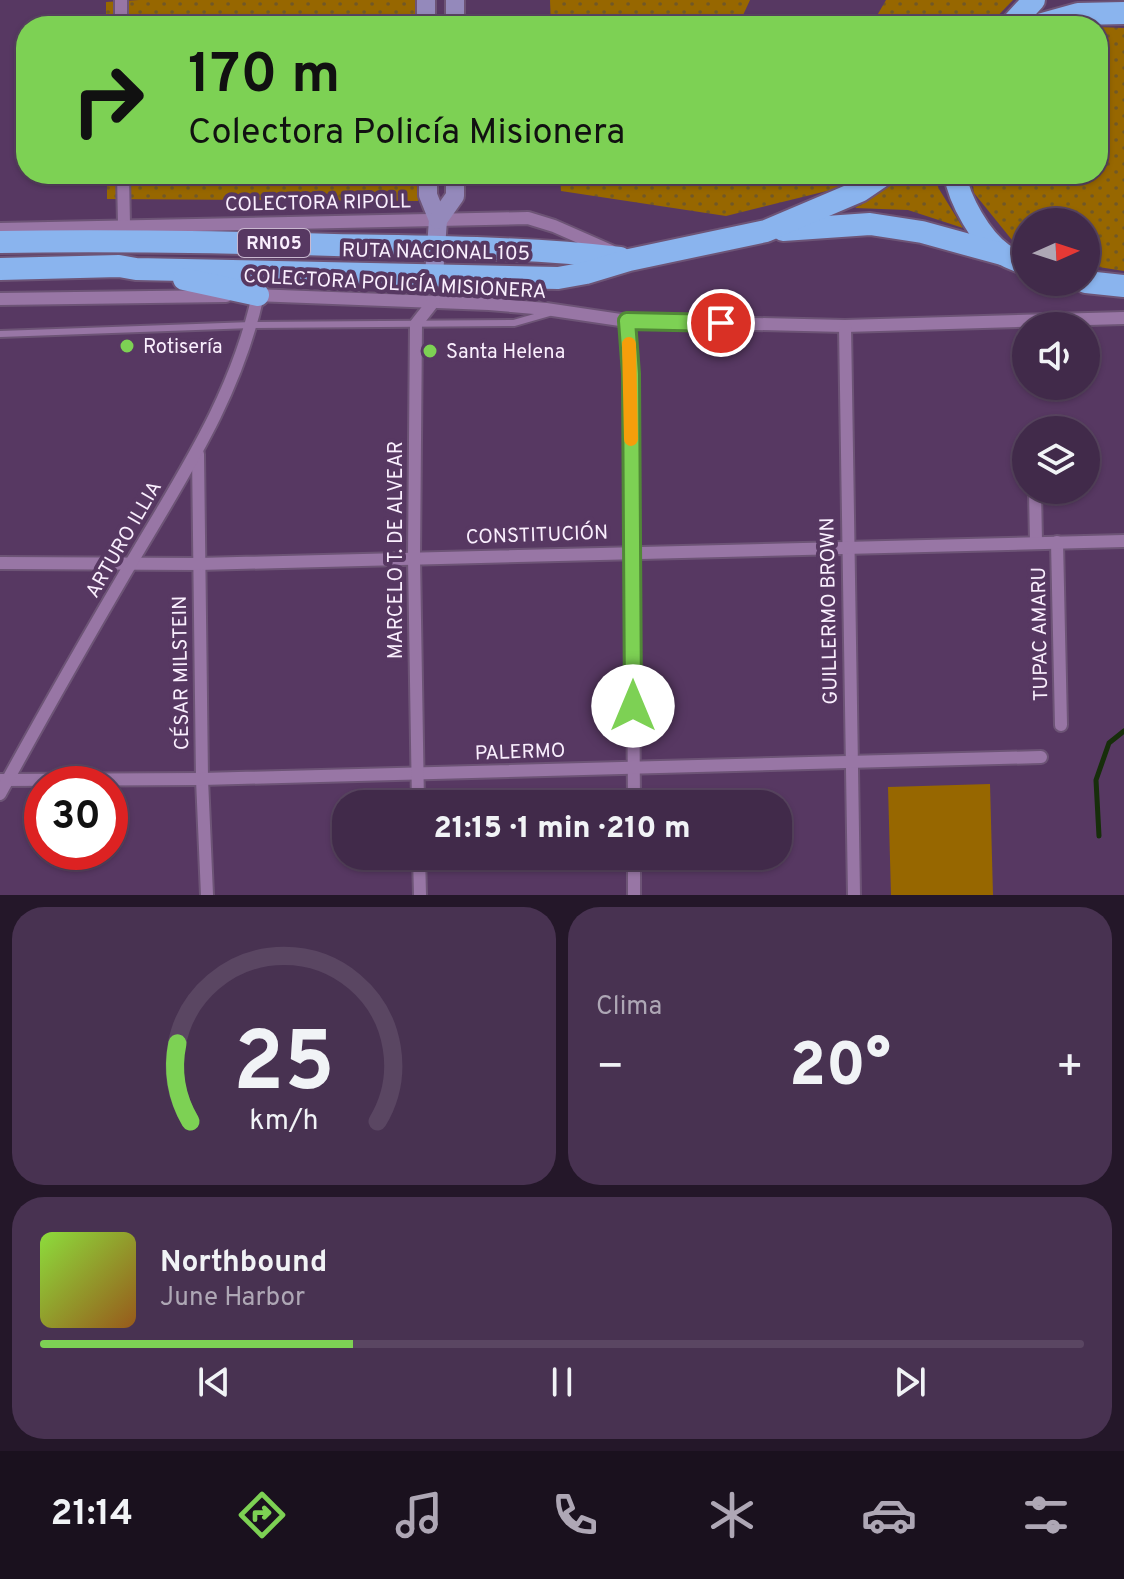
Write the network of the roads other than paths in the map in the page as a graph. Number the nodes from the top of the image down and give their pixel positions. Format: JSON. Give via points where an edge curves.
{"nodes":[{"id":1,"x":1034,"y":0,"type":"edge"},
{"id":2,"x":1124,"y":13,"type":"edge"},
{"id":3,"x":1019,"y":16,"type":"edge"},
{"id":4,"x":1071,"y":16,"type":"edge"},
{"id":5,"x":123,"y":184,"type":"edge"},
{"id":6,"x":428,"y":184,"type":"edge"},
{"id":7,"x":455,"y":184,"type":"edge"},
{"id":8,"x":870,"y":184,"type":"edge"},
{"id":9,"x":957,"y":184,"type":"edge"},
{"id":10,"x":438,"y":220,"type":"junction"},
{"id":11,"x":124,"y":225,"type":"junction"},
{"id":12,"x":0,"y":229,"type":"edge"},
{"id":13,"x":766,"y":231,"type":"junction"},
{"id":14,"x":0,"y":242,"type":"edge"},
{"id":15,"x":436,"y":248,"type":"junction"},
{"id":16,"x":1002,"y":254,"type":"junction"},
{"id":17,"x":1012,"y":258,"type":"edge"},
{"id":18,"x":629,"y":260,"type":"junction"},
{"id":19,"x":0,"y":269,"type":"edge"},
{"id":20,"x":136,"y":269,"type":"junction"},
{"id":21,"x":434,"y":275,"type":"junction"},
{"id":22,"x":1100,"y":283,"type":"edge"},
{"id":23,"x":1124,"y":286,"type":"edge"},
{"id":24,"x":258,"y":295,"type":"junction"},
{"id":25,"x":0,"y":299,"type":"edge"},
{"id":26,"x":434,"y":301,"type":"junction"},
{"id":27,"x":556,"y":310,"type":"junction"},
{"id":28,"x":1124,"y":318,"type":"edge"},
{"id":29,"x":627,"y":321,"type":"junction"},
{"id":30,"x":416,"y":324,"type":"junction"},
{"id":31,"x":252,"y":325,"type":"junction"},
{"id":32,"x":845,"y":326,"type":"junction"},
{"id":33,"x":0,"y":334,"type":"edge"},
{"id":34,"x":198,"y":450,"type":"junction"},
{"id":35,"x":1035,"y":504,"type":"edge"},
{"id":36,"x":1124,"y":541,"type":"edge"},
{"id":37,"x":1036,"y":542,"type":"junction"},
{"id":38,"x":1057,"y":542,"type":"junction"},
{"id":39,"x":847,"y":546,"type":"junction"},
{"id":40,"x":632,"y":552,"type":"junction"},
{"id":41,"x":414,"y":558,"type":"junction"},
{"id":42,"x":0,"y":563,"type":"edge"},
{"id":43,"x":199,"y":564,"type":"junction"},
{"id":44,"x":130,"y":565,"type":"junction"},
{"id":45,"x":1061,"y":725,"type":"dead end"},
{"id":46,"x":1041,"y":757,"type":"dead end"},
{"id":47,"x":851,"y":762,"type":"junction"},
{"id":48,"x":633,"y":768,"type":"junction"},
{"id":49,"x":417,"y":774,"type":"junction"},
{"id":50,"x":202,"y":779,"type":"junction"},
{"id":51,"x":4,"y":780,"type":"edge"},
{"id":52,"x":418,"y":790,"type":"edge"},
{"id":53,"x":634,"y":790,"type":"edge"},
{"id":54,"x":0,"y":794,"type":"edge"},
{"id":55,"x":419,"y":870,"type":"edge"},
{"id":56,"x":634,"y":870,"type":"edge"},
{"id":57,"x":207,"y":895,"type":"edge"},
{"id":58,"x":420,"y":895,"type":"edge"},
{"id":59,"x":634,"y":895,"type":"edge"},
{"id":60,"x":854,"y":895,"type":"edge"}],
"edges":[{"from":1,"to":3,"type":"highway"},
{"from":2,"to":4,"type":"highway"},
{"from":5,"to":11,"type":"street"},
{"from":6,"to":10,"type":"main road"},
{"from":7,"to":10,"type":"main road","via":[[455,196]]},
{"from":8,"to":13,"type":"highway","name":"RUTA NACIONAL 105","number":"RN105"},
{"from":9,"to":16,"type":"highway","number":"RN105","via":[[973,221]]},
{"from":10,"to":11,"type":"street","name":"COLECTORA RIPOLL"},
{"from":10,"to":15,"type":"main road"},
{"from":10,"to":18,"type":"street","name":"COLECTORA RIPOLL","via":[[528,218]]},
{"from":11,"to":12,"type":"street","name":"COLECTORA RIPOLL"},
{"from":13,"to":16,"type":"highway","number":"RN105","via":[[870,224]]},
{"from":13,"to":18,"type":"highway","name":"RUTA NACIONAL 105","number":"RN105"},
{"from":14,"to":15,"type":"highway","name":"RUTA NACIONAL 105","number":"RN105"},
{"from":15,"to":18,"type":"highway","name":"RUTA NACIONAL 105","number":"RN105","via":[[555,251]]},
{"from":15,"to":21,"type":"main road"},
{"from":16,"to":17,"type":"highway","number":"RN105"},
{"from":18,"to":21,"type":"highway","name":"RUTA NACIONAL 105","number":"RN105","via":[[558,278]]},
{"from":19,"to":20,"type":"highway","name":"RUTA NACIONAL 105","number":"RN105"},
{"from":20,"to":21,"type":"highway","name":"RUTA NACIONAL 105","number":"RN105"},
{"from":20,"to":24,"type":"highway"},
{"from":21,"to":26,"type":"street"},
{"from":22,"to":23,"type":"highway"},
{"from":24,"to":25,"type":"street","name":"COLECTORA POLICÍA MISIONERA"},
{"from":24,"to":26,"type":"street","name":"COLECTORA POLICÍA MISIONERA"},
{"from":24,"to":31,"type":"street","name":"ARTURO ILLIA"},
{"from":26,"to":27,"type":"street","name":"COLECTORA POLICÍA MISIONERA"},
{"from":26,"to":30,"type":"street"},
{"from":27,"to":29,"type":"street","name":"COLECTORA POLICÍA MISIONERA"},
{"from":27,"to":30,"type":"lane","via":[[514,323]]},
{"from":28,"to":32,"type":"street","name":"COLECTORA POLICÍA MISIONERA"},
{"from":29,"to":32,"type":"street","name":"COLECTORA POLICÍA MISIONERA"},
{"from":29,"to":40,"type":"street"},
{"from":30,"to":31,"type":"lane"},
{"from":30,"to":41,"type":"street","name":"MARCELO T. DE ALVEAR"},
{"from":31,"to":33,"type":"lane"},
{"from":31,"to":34,"type":"street","name":"ARTURO ILLIA","via":[[224,400]]},
{"from":32,"to":39,"type":"street","name":"GUILLERMO BROWN"},
{"from":34,"to":43,"type":"street","name":"CÉSAR MILSTEIN"},
{"from":34,"to":44,"type":"street","name":"ARTURO ILLIA"},
{"from":35,"to":37,"type":"street","name":"TUPAC AMARU"},
{"from":36,"to":38,"type":"street","name":"CONSTITUCIÓN"},
{"from":37,"to":38,"type":"street","name":"CONSTITUCIÓN"},
{"from":37,"to":39,"type":"street","name":"CONSTITUCIÓN"},
{"from":38,"to":45,"type":"street","name":"TUPAC AMARU"},
{"from":39,"to":40,"type":"street","name":"CONSTITUCIÓN"},
{"from":39,"to":47,"type":"street","name":"GUILLERMO BROWN"},
{"from":40,"to":41,"type":"street","name":"CONSTITUCIÓN"},
{"from":40,"to":48,"type":"street"},
{"from":41,"to":43,"type":"street","name":"CONSTITUCIÓN"},
{"from":41,"to":49,"type":"street","name":"MARCELO T. DE ALVEAR"},
{"from":42,"to":44,"type":"street","name":"CONSTITUCIÓN"},
{"from":43,"to":44,"type":"street","name":"CONSTITUCIÓN"},
{"from":43,"to":50,"type":"street","name":"CÉSAR MILSTEIN"},
{"from":44,"to":51,"type":"street","name":"ARTURO ILLIA"},
{"from":46,"to":47,"type":"street","name":"PALERMO"},
{"from":47,"to":48,"type":"street","name":"PALERMO"},
{"from":47,"to":60,"type":"street","name":"GUILLERMO BROWN"},
{"from":48,"to":49,"type":"street","name":"PALERMO"},
{"from":48,"to":53,"type":"street"},
{"from":49,"to":50,"type":"street","name":"PALERMO"},
{"from":49,"to":52,"type":"street","name":"MARCELO T. DE ALVEAR"},
{"from":50,"to":51,"type":"street","name":"PALERMO"},
{"from":50,"to":57,"type":"street","name":"CÉSAR MILSTEIN"},
{"from":51,"to":54,"type":"street","name":"ARTURO ILLIA"},
{"from":55,"to":58,"type":"street"},
{"from":56,"to":59,"type":"street"}]}
